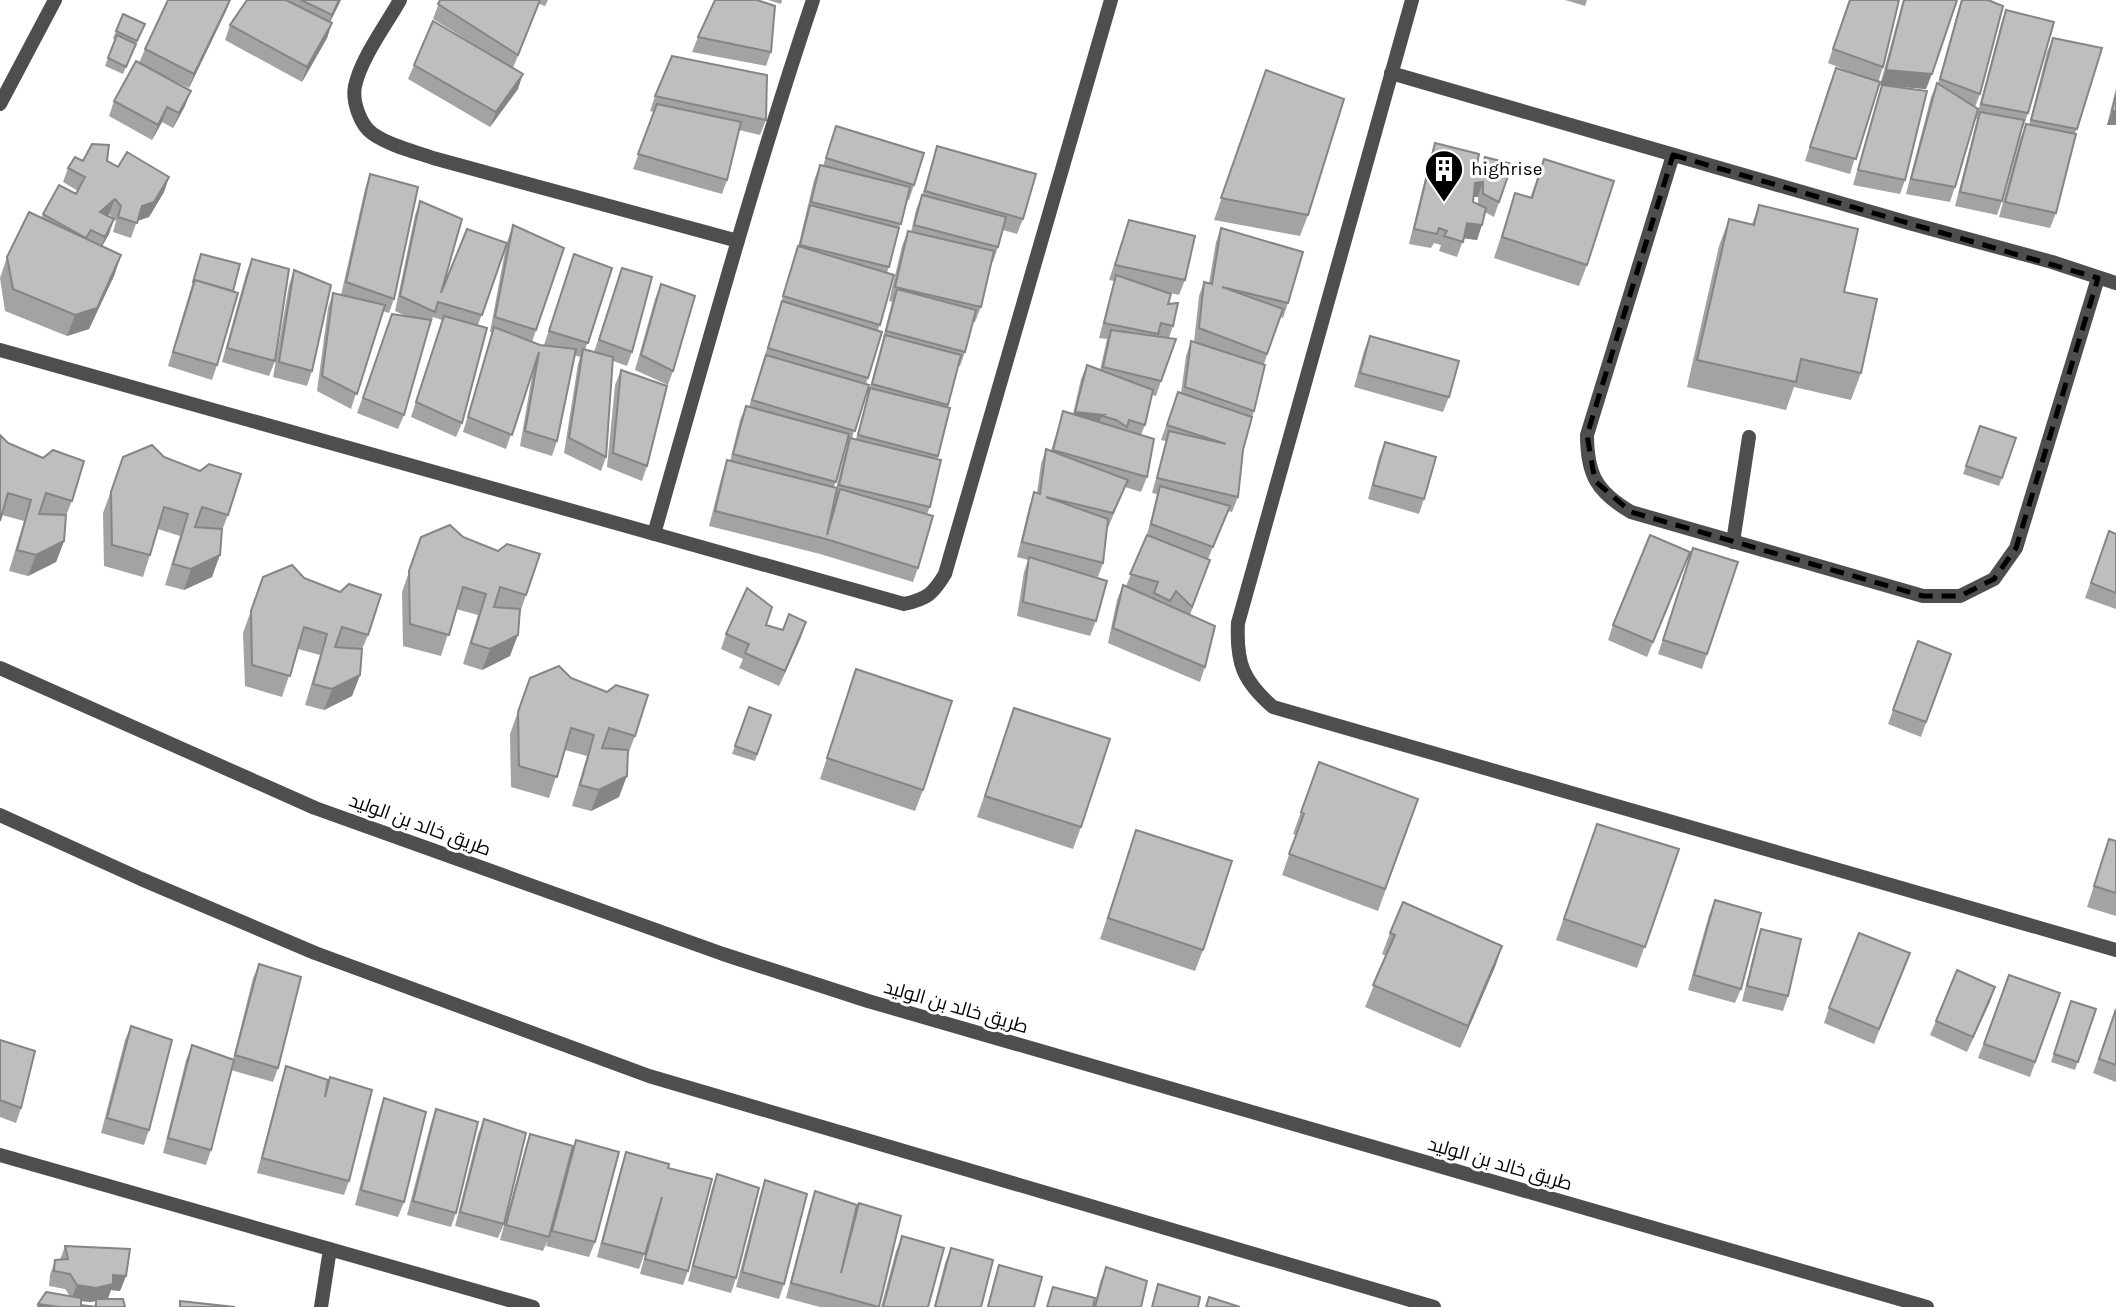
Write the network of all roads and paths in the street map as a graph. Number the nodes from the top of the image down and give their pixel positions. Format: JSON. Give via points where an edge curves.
{"nodes":[{"id":1,"x":55,"y":0,"type":"edge"},
{"id":2,"x":400,"y":0,"type":"edge"},
{"id":3,"x":813,"y":0,"type":"edge"},
{"id":4,"x":1111,"y":0,"type":"edge"},
{"id":5,"x":1412,"y":0,"type":"edge"},
{"id":6,"x":1391,"y":73,"type":"junction"},
{"id":7,"x":0,"y":104,"type":"edge"},
{"id":8,"x":1673,"y":155,"type":"junction"},
{"id":9,"x":738,"y":241,"type":"junction"},
{"id":10,"x":2098,"y":278,"type":"junction"},
{"id":11,"x":2116,"y":283,"type":"edge"},
{"id":12,"x":0,"y":350,"type":"edge"},
{"id":13,"x":1749,"y":437,"type":"dead end"},
{"id":14,"x":654,"y":534,"type":"junction"},
{"id":15,"x":1733,"y":542,"type":"junction"},
{"id":16,"x":0,"y":668,"type":"edge"},
{"id":17,"x":0,"y":815,"type":"edge"},
{"id":18,"x":2116,"y":950,"type":"edge"},
{"id":19,"x":0,"y":1154,"type":"edge"},
{"id":20,"x":330,"y":1249,"type":"junction"},
{"id":21,"x":321,"y":1307,"type":"edge"},
{"id":22,"x":533,"y":1307,"type":"edge"},
{"id":23,"x":1434,"y":1307,"type":"edge"},
{"id":24,"x":1927,"y":1307,"type":"edge"}],
"edges":[{"from":1,"to":7,"type":"street"},
{"from":2,"to":9,"type":"street","via":[[354,87],[358,115],[371,133],[433,158]]},
{"from":3,"to":9,"type":"street"},
{"from":4,"to":14,"type":"street","via":[[945,574],[936,589],[922,600],[904,604]]},
{"from":5,"to":6,"type":"street"},
{"from":6,"to":8,"type":"street"},
{"from":6,"to":18,"type":"street","via":[[1238,623],[1242,671],[1255,691],[1273,707]]},
{"from":8,"to":10,"type":"street"},
{"from":8,"to":15,"type":"street","via":[[1587,435],[1587,460],[1595,481],[1610,500],[1631,512]]},
{"from":9,"to":14,"type":"street"},
{"from":10,"to":11,"type":"street"},
{"from":10,"to":15,"type":"street","via":[[2016,548],[1994,579],[1960,596],[1923,596]]},
{"from":12,"to":14,"type":"street"},
{"from":13,"to":15,"type":"street"},
{"from":16,"to":24,"type":"street","name":"طريق خالد بن الوليد","via":[[315,808],[723,954],[881,1005]]},
{"from":17,"to":23,"type":"street","via":[[315,953],[649,1076]]},
{"from":19,"to":20,"type":"street"},
{"from":20,"to":21,"type":"street"},
{"from":20,"to":22,"type":"street"}]}
